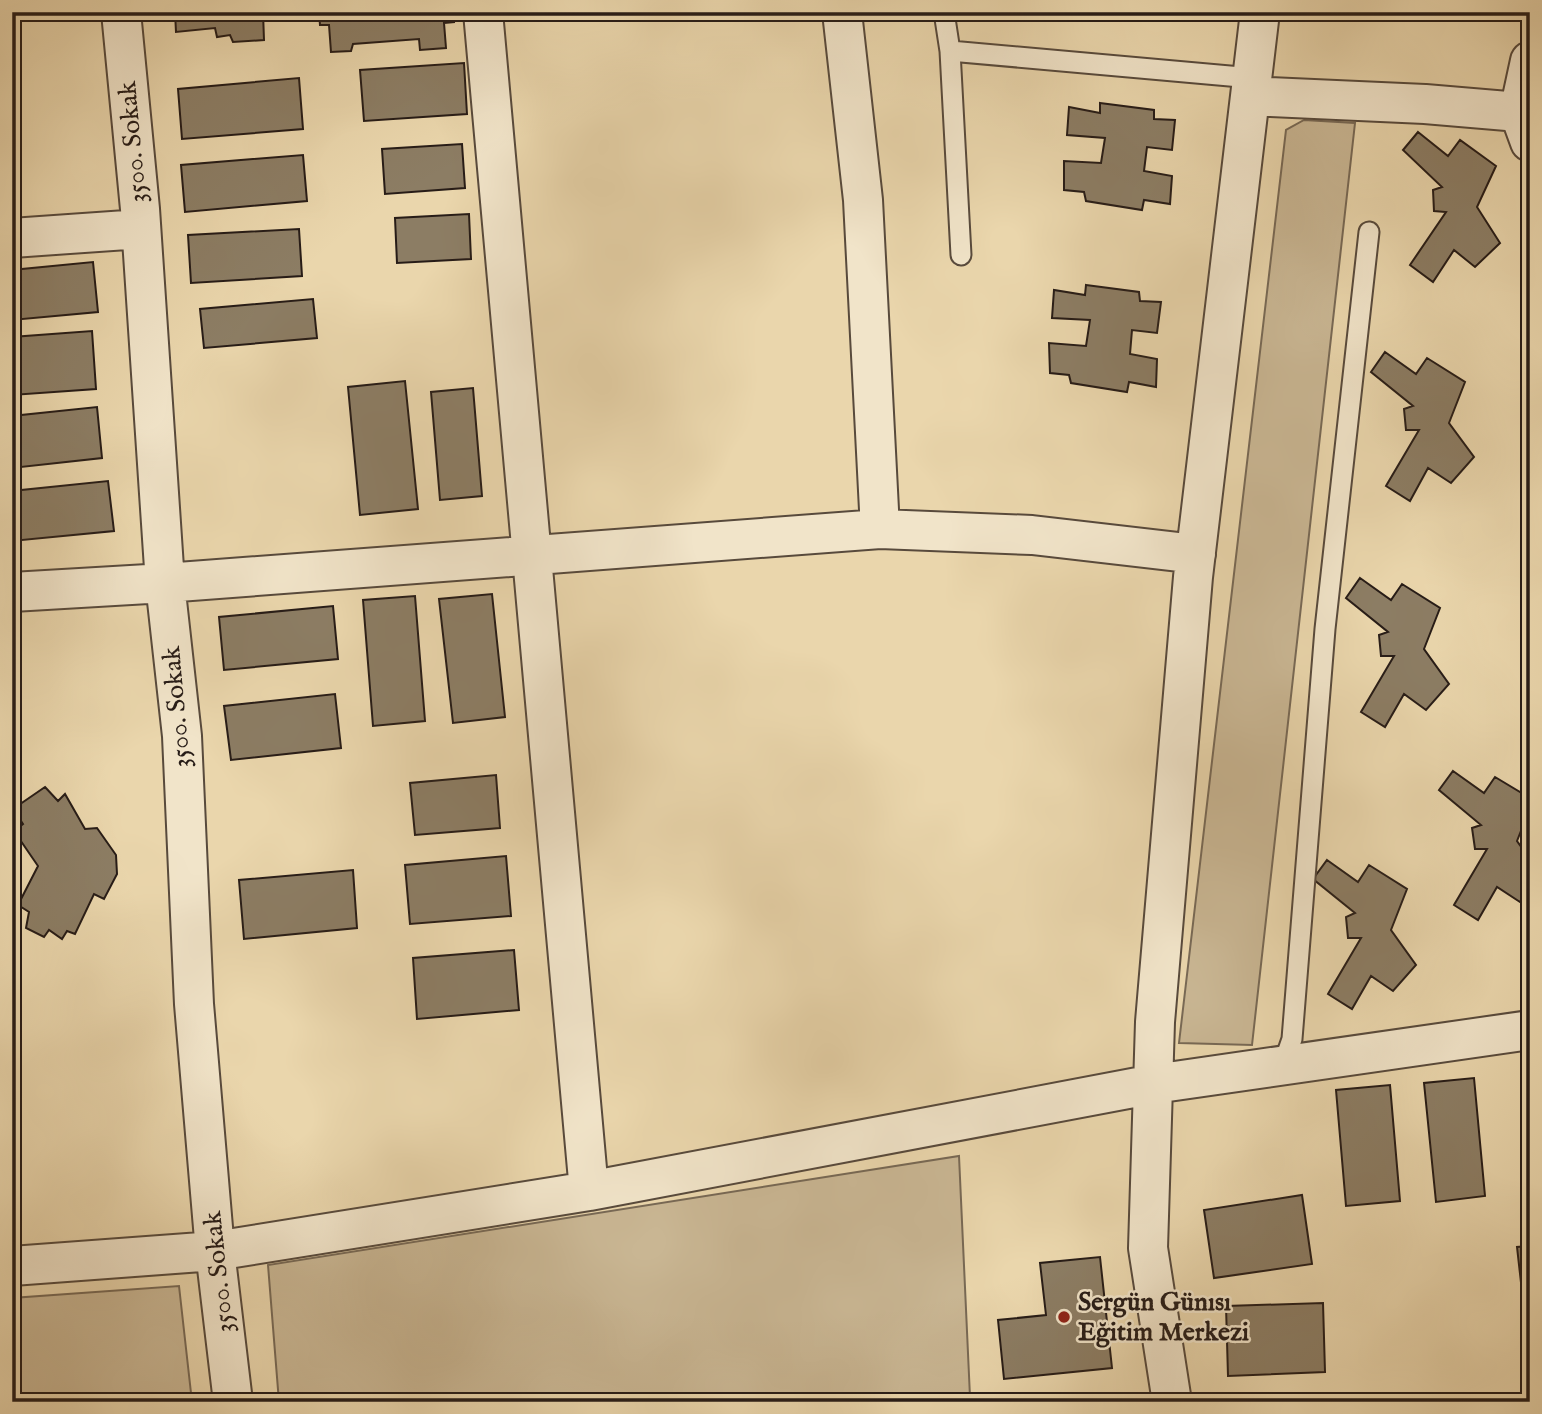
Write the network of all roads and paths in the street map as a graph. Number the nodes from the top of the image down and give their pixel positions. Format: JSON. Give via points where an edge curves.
{"nodes":[{"id":1,"x":121,"y":12,"type":"edge"},
{"id":2,"x":483,"y":12,"type":"edge"},
{"id":3,"x":842,"y":12,"type":"edge"},
{"id":4,"x":944,"y":12,"type":"edge"},
{"id":5,"x":1260,"y":12,"type":"edge"},
{"id":6,"x":950,"y":51,"type":"junction"},
{"id":7,"x":1530,"y":61,"type":"edge"},
{"id":8,"x":1251,"y":87,"type":"junction"},
{"id":9,"x":1526,"y":122,"type":"edge"},
{"id":10,"x":141,"y":229,"type":"junction"},
{"id":11,"x":1369,"y":232,"type":"dead end"},
{"id":12,"x":12,"y":238,"type":"edge"},
{"id":13,"x":961,"y":256,"type":"dead end"},
{"id":14,"x":880,"y":529,"type":"junction"},
{"id":15,"x":1196,"y":554,"type":"junction"},
{"id":16,"x":531,"y":556,"type":"junction"},
{"id":17,"x":165,"y":583,"type":"junction"},
{"id":18,"x":12,"y":592,"type":"edge"},
{"id":19,"x":1530,"y":1030,"type":"edge"},
{"id":20,"x":1283,"y":1065,"type":"junction"},
{"id":21,"x":1154,"y":1084,"type":"junction"},
{"id":22,"x":589,"y":1191,"type":"junction"},
{"id":23,"x":215,"y":1251,"type":"junction"},
{"id":24,"x":12,"y":1266,"type":"edge"},
{"id":25,"x":233,"y":1402,"type":"edge"},
{"id":26,"x":1172,"y":1402,"type":"edge"}],
"edges":[{"from":1,"to":10,"type":"street","name":"3500. Sokak"},
{"from":2,"to":16,"type":"street"},
{"from":3,"to":14,"type":"street","via":[[863,200]]},
{"from":4,"to":6,"type":"lane"},
{"from":5,"to":8,"type":"street"},
{"from":6,"to":8,"type":"lane"},
{"from":6,"to":13,"type":"lane"},
{"from":7,"to":9,"type":"street"},
{"from":8,"to":9,"type":"street","via":[[1425,104]]},
{"from":8,"to":15,"type":"street"},
{"from":10,"to":12,"type":"street"},
{"from":10,"to":17,"type":"street","name":"3500. Sokak"},
{"from":11,"to":20,"type":"lane","via":[[1325,629],[1292,1039]]},
{"from":14,"to":15,"type":"street","via":[[1032,535]]},
{"from":14,"to":16,"type":"street"},
{"from":15,"to":21,"type":"street","via":[[1156,1008]]},
{"from":16,"to":17,"type":"street"},
{"from":16,"to":22,"type":"street"},
{"from":17,"to":18,"type":"street"},
{"from":17,"to":23,"type":"street","name":"3500. Sokak","via":[[182,736],[194,1004]]},
{"from":19,"to":20,"type":"street"},
{"from":20,"to":21,"type":"street"},
{"from":21,"to":22,"type":"street"},
{"from":21,"to":26,"type":"street","via":[[1148,1248]]},
{"from":22,"to":23,"type":"street"},
{"from":23,"to":24,"type":"street"},
{"from":23,"to":25,"type":"street","name":"3500. Sokak"}]}
